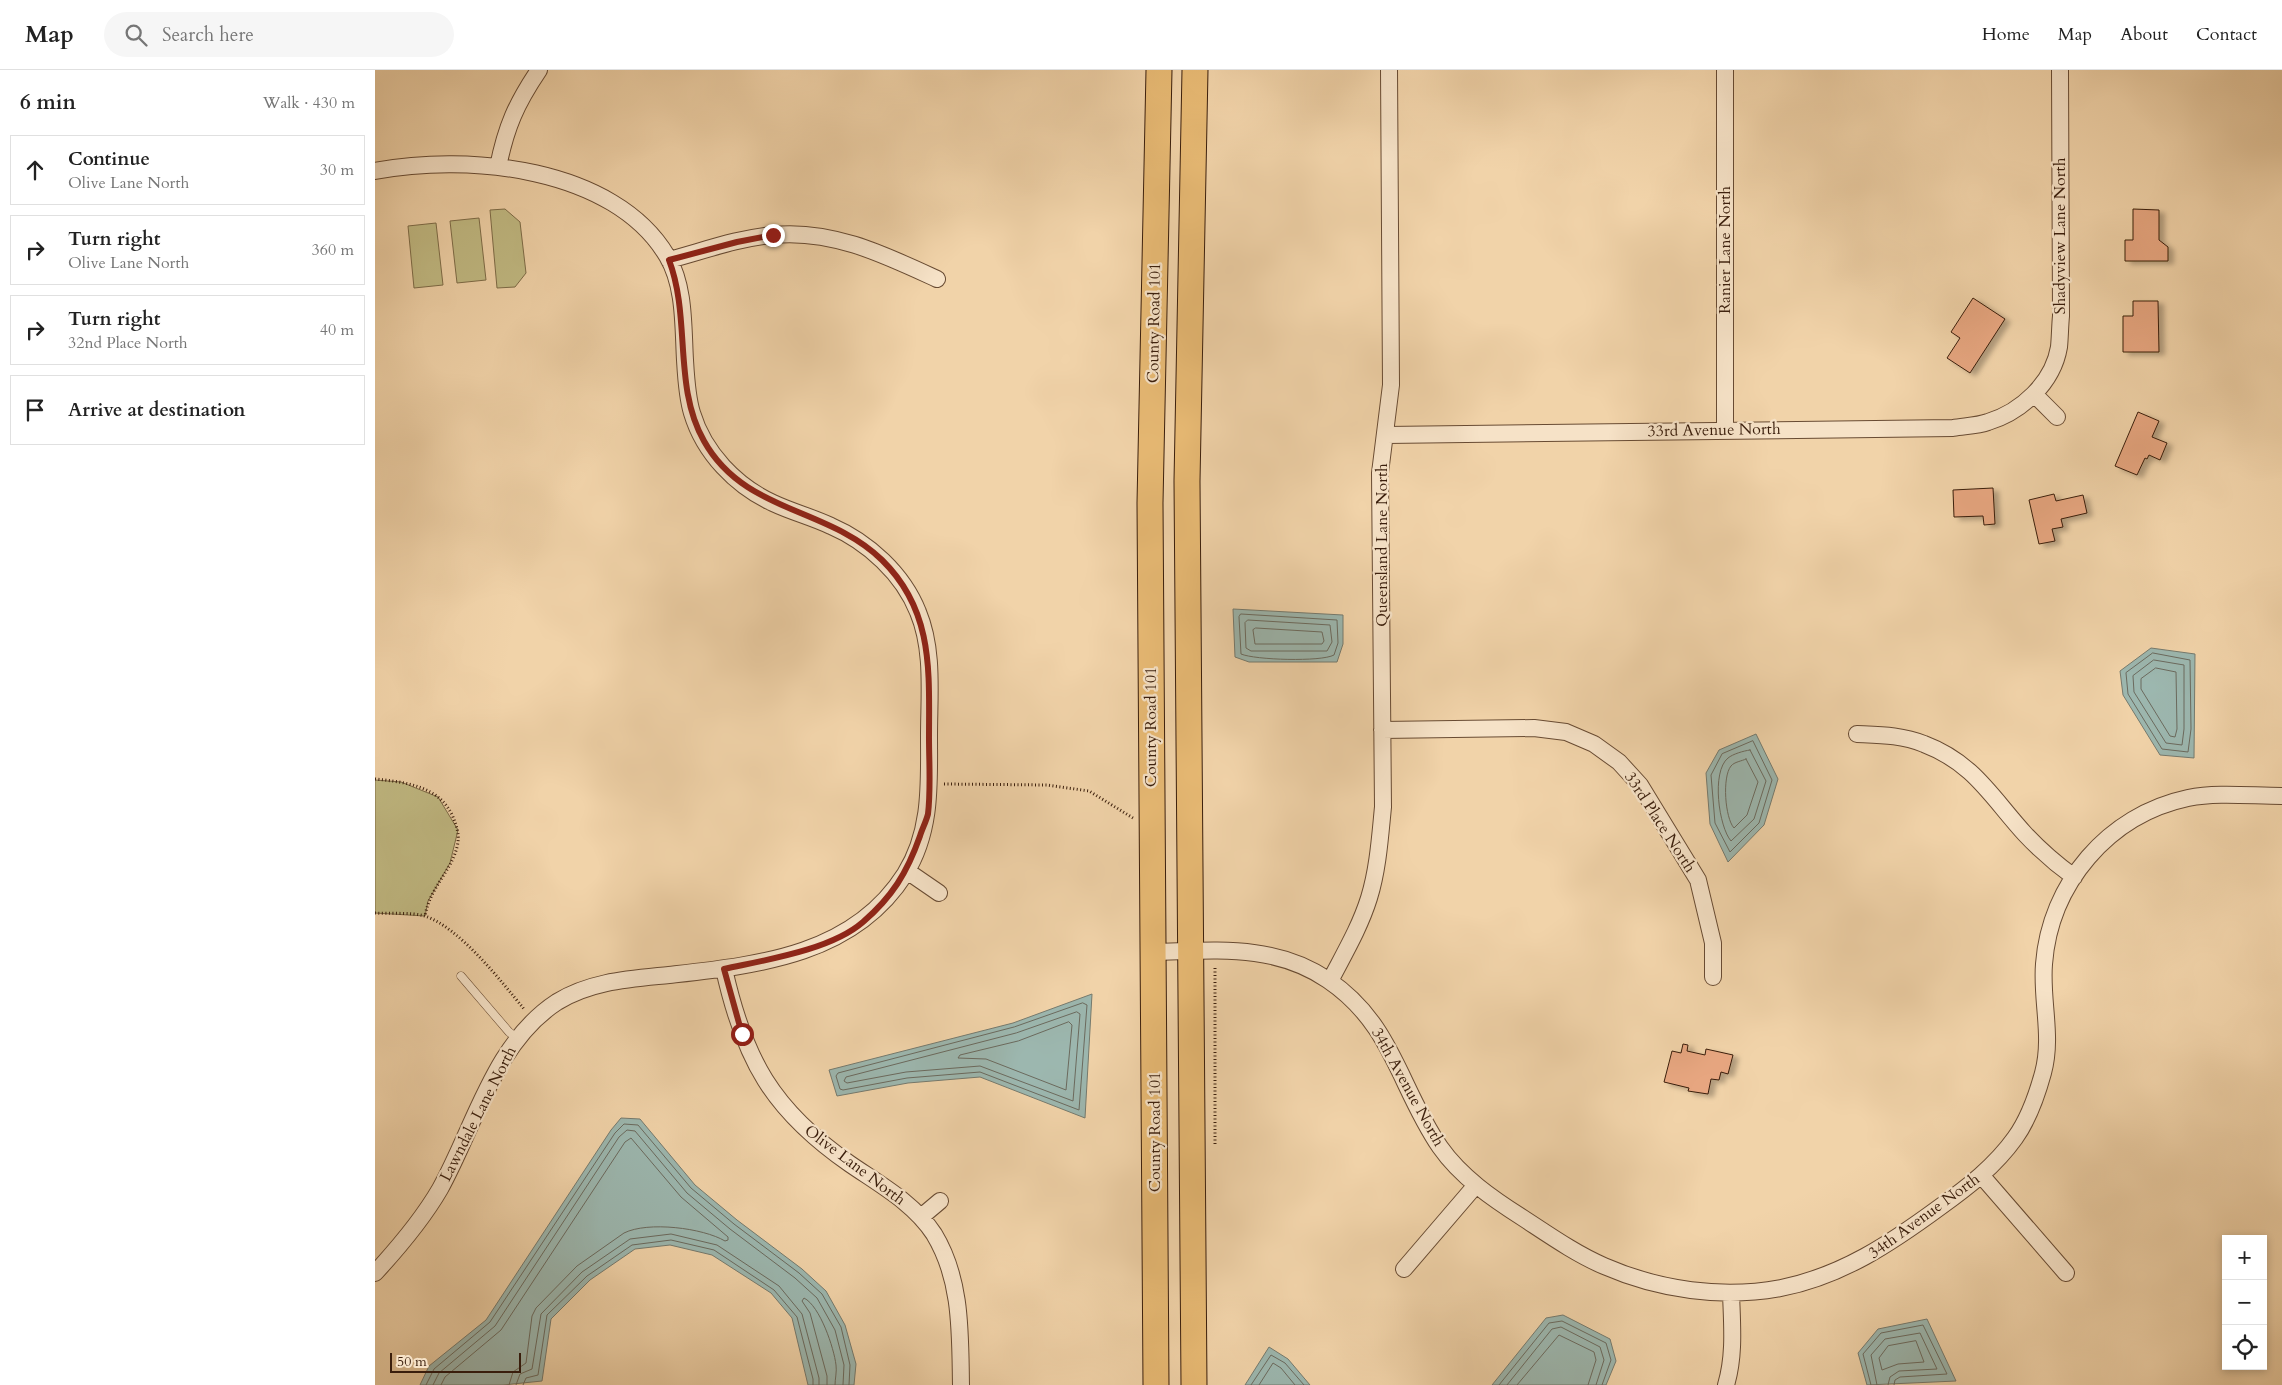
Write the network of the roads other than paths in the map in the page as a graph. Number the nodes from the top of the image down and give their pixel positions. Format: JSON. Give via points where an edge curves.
{"nodes":[{"id":1,"x":539,"y":70,"type":"edge"},
{"id":2,"x":1159,"y":70,"type":"edge"},
{"id":3,"x":1195,"y":70,"type":"edge"},
{"id":4,"x":1389,"y":70,"type":"edge"},
{"id":5,"x":1725,"y":70,"type":"edge"},
{"id":6,"x":2060,"y":70,"type":"edge"},
{"id":7,"x":498,"y":168,"type":"junction"},
{"id":8,"x":375,"y":171,"type":"edge"},
{"id":9,"x":669,"y":260,"type":"junction"},
{"id":10,"x":937,"y":279,"type":"dead end"},
{"id":11,"x":2034,"y":394,"type":"junction"},
{"id":12,"x":2057,"y":416,"type":"dead end"},
{"id":13,"x":1725,"y":429,"type":"junction"},
{"id":14,"x":1386,"y":435,"type":"junction"},
{"id":15,"x":1382,"y":730,"type":"junction"},
{"id":16,"x":1857,"y":734,"type":"dead end"},
{"id":17,"x":2282,"y":796,"type":"edge"},
{"id":18,"x":907,"y":871,"type":"junction"},
{"id":19,"x":2074,"y":877,"type":"junction"},
{"id":20,"x":939,"y":893,"type":"dead end"},
{"id":21,"x":1153,"y":952,"type":"junction"},
{"id":22,"x":1191,"y":952,"type":"junction"},
{"id":23,"x":724,"y":969,"type":"junction"},
{"id":24,"x":461,"y":976,"type":"dead end"},
{"id":25,"x":1713,"y":977,"type":"dead end"},
{"id":26,"x":1330,"y":981,"type":"junction"},
{"id":27,"x":518,"y":1039,"type":"junction"},
{"id":28,"x":1981,"y":1175,"type":"junction"},
{"id":29,"x":1476,"y":1185,"type":"junction"},
{"id":30,"x":940,"y":1201,"type":"dead end"},
{"id":31,"x":921,"y":1217,"type":"junction"},
{"id":32,"x":1404,"y":1269,"type":"dead end"},
{"id":33,"x":375,"y":1273,"type":"edge"},
{"id":34,"x":2066,"y":1273,"type":"dead end"},
{"id":35,"x":1731,"y":1292,"type":"junction"},
{"id":36,"x":961,"y":1385,"type":"edge"},
{"id":37,"x":1157,"y":1385,"type":"edge"},
{"id":38,"x":1194,"y":1385,"type":"edge"},
{"id":39,"x":1726,"y":1385,"type":"edge"}],
"edges":[{"from":1,"to":7,"type":"street","via":[[521,96],[506,131]]},
{"from":2,"to":21,"type":"main road","name":"County Road 101","via":[[1150,503]]},
{"from":3,"to":22,"type":"main road","via":[[1187,481]]},
{"from":4,"to":14,"type":"street","name":"Queensland Lane North","via":[[1391,385]]},
{"from":5,"to":13,"type":"street","name":"Ranier Lane North"},
{"from":6,"to":11,"type":"street","name":"Shadyview Lane North","via":[[2059,348],[2050,372]]},
{"from":7,"to":8,"type":"street","via":[[452,163],[405,165]]},
{"from":7,"to":9,"type":"street","via":[[534,174],[603,197],[628,212],[649,232]]},
{"from":9,"to":10,"type":"street","via":[[773,235],[813,235],[850,243]]},
{"from":9,"to":18,"type":"street","via":[[682,310],[691,412],[704,441],[721,466],[745,487],[771,502],[833,526],[859,541],[883,561],[918,611],[926,640],[929,670],[929,784],[927,815]]},
{"from":11,"to":12,"type":"street"},
{"from":11,"to":13,"type":"street","name":"33rd Avenue North","via":[[2011,413],[1986,423],[1953,428]]},
{"from":13,"to":14,"type":"street","name":"33rd Avenue North"},
{"from":14,"to":15,"type":"street","name":"Queensland Lane North","via":[[1380,473]]},
{"from":15,"to":25,"type":"street","name":"33rd Place North","via":[[1534,728],[1566,732],[1594,744],[1619,762],[1640,785],[1698,880],[1713,944]]},
{"from":15,"to":26,"type":"street","name":"Queensland Lane North","via":[[1383,807],[1377,862],[1369,898],[1352,941]]},
{"from":16,"to":19,"type":"street","via":[[1899,737],[1924,744],[1954,760],[1981,780],[2047,857]]},
{"from":17,"to":19,"type":"street","name":"34th Avenue North","via":[[2188,798],[2157,808],[2125,824],[2099,845]]},
{"from":18,"to":20,"type":"street"},
{"from":18,"to":23,"type":"street","via":[[861,924],[794,954]]},
{"from":19,"to":28,"type":"street","name":"34th Avenue North","via":[[2060,900],[2049,933],[2044,967],[2049,1036],[2044,1071],[2033,1104],[2017,1135]]},
{"from":21,"to":22,"type":"street","name":"34th Avenue North"},
{"from":21,"to":37,"type":"main road","name":"County Road 101"},
{"from":22,"to":26,"type":"street","name":"34th Avenue North","via":[[1224,949],[1259,952],[1294,962]]},
{"from":22,"to":38,"type":"main road"},
{"from":23,"to":27,"type":"street","name":"Lawndale Lane North","via":[[616,980],[586,988],[558,1002]]},
{"from":23,"to":31,"type":"street","name":"Olive Lane North","via":[[742,1034],[757,1070],[778,1101],[819,1141]]},
{"from":24,"to":27,"type":"lane"},
{"from":26,"to":29,"type":"street","name":"34th Avenue North","via":[[1353,1000],[1377,1027],[1441,1149]]},
{"from":27,"to":33,"type":"street","name":"Lawndale Lane North","via":[[498,1071],[438,1192],[410,1234]]},
{"from":28,"to":34,"type":"street"},
{"from":28,"to":35,"type":"street","name":"34th Avenue North","via":[[1902,1235],[1863,1259],[1822,1277],[1788,1286]]},
{"from":29,"to":32,"type":"street"},
{"from":29,"to":35,"type":"street","name":"34th Avenue North","via":[[1564,1245],[1603,1266],[1646,1282],[1690,1290]]},
{"from":30,"to":31,"type":"street"},
{"from":31,"to":36,"type":"street","name":"Olive Lane North","via":[[948,1263],[957,1294]]},
{"from":35,"to":39,"type":"street","via":[[1733,1345]]}]}
